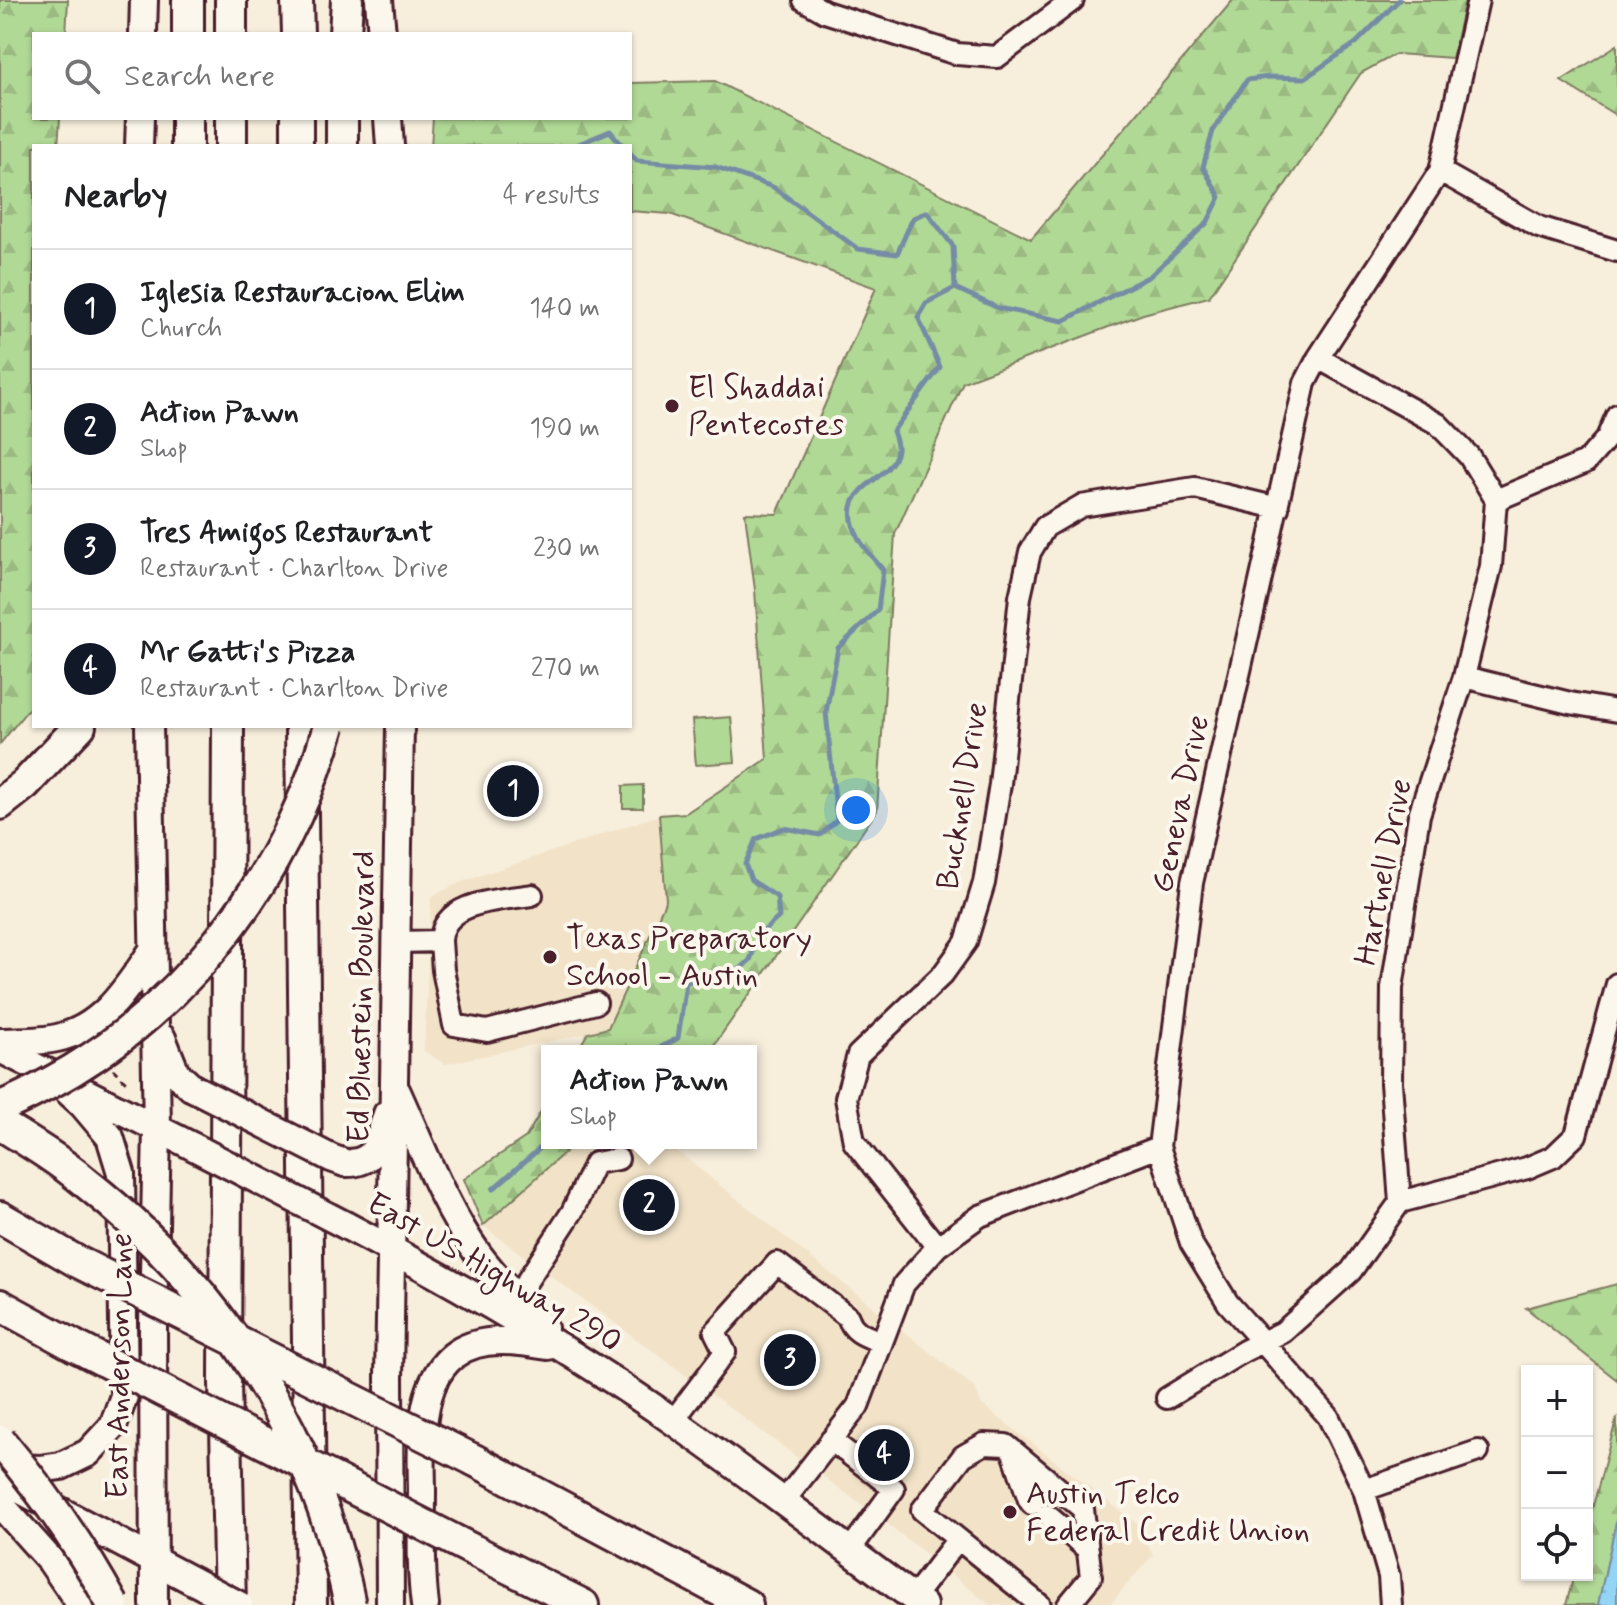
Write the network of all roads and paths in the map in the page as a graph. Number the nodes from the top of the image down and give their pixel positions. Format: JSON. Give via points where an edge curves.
{"nodes":[{"id":1,"x":144,"y":0,"type":"edge"},
{"id":2,"x":188,"y":0,"type":"edge"},
{"id":3,"x":231,"y":0,"type":"edge"},
{"id":4,"x":297,"y":0,"type":"edge"},
{"id":5,"x":338,"y":0,"type":"edge"},
{"id":6,"x":347,"y":0,"type":"edge"},
{"id":7,"x":379,"y":0,"type":"edge"},
{"id":8,"x":804,"y":0,"type":"edge"},
{"id":9,"x":1073,"y":0,"type":"edge"},
{"id":10,"x":1478,"y":0,"type":"edge"},
{"id":11,"x":143,"y":32,"type":"edge"},
{"id":12,"x":188,"y":32,"type":"edge"},
{"id":13,"x":231,"y":32,"type":"edge"},
{"id":14,"x":298,"y":32,"type":"edge"},
{"id":15,"x":339,"y":32,"type":"edge"},
{"id":16,"x":345,"y":32,"type":"edge"},
{"id":17,"x":382,"y":32,"type":"edge"},
{"id":18,"x":140,"y":120,"type":"edge"},
{"id":19,"x":187,"y":120,"type":"edge"},
{"id":20,"x":231,"y":120,"type":"edge"},
{"id":21,"x":297,"y":120,"type":"edge"},
{"id":22,"x":342,"y":120,"type":"edge"},
{"id":23,"x":388,"y":120,"type":"edge"},
{"id":24,"x":139,"y":144,"type":"edge"},
{"id":25,"x":187,"y":144,"type":"edge"},
{"id":26,"x":231,"y":144,"type":"edge"},
{"id":27,"x":297,"y":144,"type":"edge"},
{"id":28,"x":342,"y":144,"type":"edge"},
{"id":29,"x":390,"y":144,"type":"edge"},
{"id":30,"x":1440,"y":171,"type":"junction"},
{"id":31,"x":1617,"y":251,"type":"edge"},
{"id":32,"x":1318,"y":358,"type":"junction"},
{"id":33,"x":1617,"y":415,"type":"edge"},
{"id":34,"x":1496,"y":500,"type":"junction"},
{"id":35,"x":1278,"y":508,"type":"junction"},
{"id":36,"x":1464,"y":677,"type":"junction"},
{"id":37,"x":1617,"y":711,"type":"edge"},
{"id":38,"x":78,"y":728,"type":"edge"},
{"id":39,"x":149,"y":728,"type":"edge"},
{"id":40,"x":228,"y":728,"type":"edge"},
{"id":41,"x":301,"y":728,"type":"edge"},
{"id":42,"x":328,"y":728,"type":"edge"},
{"id":43,"x":400,"y":728,"type":"edge"},
{"id":44,"x":0,"y":804,"type":"edge"},
{"id":45,"x":532,"y":895,"type":"dead end"},
{"id":46,"x":441,"y":941,"type":"junction"},
{"id":47,"x":398,"y":942,"type":"junction"},
{"id":48,"x":153,"y":950,"type":"junction"},
{"id":49,"x":1617,"y":984,"type":"edge"},
{"id":50,"x":596,"y":1003,"type":"dead end"},
{"id":51,"x":156,"y":1020,"type":"junction"},
{"id":52,"x":0,"y":1042,"type":"edge"},
{"id":53,"x":0,"y":1049,"type":"edge"},
{"id":54,"x":47,"y":1072,"type":"junction"},
{"id":55,"x":395,"y":1088,"type":"junction"},
{"id":56,"x":0,"y":1107,"type":"edge"},
{"id":57,"x":0,"y":1124,"type":"edge"},
{"id":58,"x":157,"y":1127,"type":"junction"},
{"id":59,"x":1159,"y":1147,"type":"junction"},
{"id":60,"x":618,"y":1159,"type":"dead end"},
{"id":61,"x":1400,"y":1202,"type":"junction"},
{"id":62,"x":0,"y":1217,"type":"edge"},
{"id":63,"x":937,"y":1247,"type":"junction"},
{"id":64,"x":391,"y":1249,"type":"junction"},
{"id":65,"x":516,"y":1298,"type":"junction"},
{"id":66,"x":0,"y":1305,"type":"edge"},
{"id":67,"x":1264,"y":1341,"type":"junction"},
{"id":68,"x":881,"y":1342,"type":"junction"},
{"id":69,"x":563,"y":1349,"type":"junction"},
{"id":70,"x":1167,"y":1398,"type":"dead end"},
{"id":71,"x":673,"y":1421,"type":"junction"},
{"id":72,"x":831,"y":1440,"type":"junction"},
{"id":73,"x":0,"y":1441,"type":"edge"},
{"id":74,"x":1012,"y":1450,"type":"junction"},
{"id":75,"x":1478,"y":1451,"type":"dead end"},
{"id":76,"x":0,"y":1467,"type":"edge"},
{"id":77,"x":0,"y":1479,"type":"edge"},
{"id":78,"x":1364,"y":1490,"type":"junction"},
{"id":79,"x":784,"y":1501,"type":"junction"},
{"id":80,"x":0,"y":1504,"type":"edge"},
{"id":81,"x":1086,"y":1538,"type":"junction"},
{"id":82,"x":958,"y":1539,"type":"junction"},
{"id":83,"x":850,"y":1550,"type":"junction"},
{"id":84,"x":152,"y":1559,"type":"junction"},
{"id":85,"x":918,"y":1601,"type":"edge"},
{"id":86,"x":81,"y":1605,"type":"edge"},
{"id":87,"x":113,"y":1605,"type":"edge"},
{"id":88,"x":154,"y":1605,"type":"edge"},
{"id":89,"x":230,"y":1605,"type":"edge"},
{"id":90,"x":239,"y":1605,"type":"edge"},
{"id":91,"x":311,"y":1605,"type":"edge"},
{"id":92,"x":350,"y":1605,"type":"edge"},
{"id":93,"x":390,"y":1605,"type":"edge"},
{"id":94,"x":425,"y":1605,"type":"edge"},
{"id":95,"x":583,"y":1605,"type":"edge"},
{"id":96,"x":747,"y":1605,"type":"edge"},
{"id":97,"x":1040,"y":1605,"type":"edge"},
{"id":98,"x":1068,"y":1605,"type":"edge"},
{"id":99,"x":1391,"y":1605,"type":"edge"}],
"edges":[{"from":1,"to":11,"type":"main road"},
{"from":2,"to":12,"type":"highway"},
{"from":3,"to":13,"type":"highway"},
{"from":4,"to":14,"type":"highway"},
{"from":5,"to":15,"type":"highway"},
{"from":6,"to":16,"type":"highway"},
{"from":7,"to":17,"type":"main road"},
{"from":8,"to":9,"type":"street","via":[[825,12],[957,54],[997,57]]},
{"from":10,"to":30,"type":"street","name":"Geneva Drive"},
{"from":18,"to":24,"type":"main road"},
{"from":19,"to":25,"type":"highway"},
{"from":20,"to":26,"type":"highway"},
{"from":21,"to":27,"type":"highway"},
{"from":22,"to":28,"type":"highway","bridge":true},
{"from":23,"to":29,"type":"main road"},
{"from":30,"to":31,"type":"street","via":[[1539,227]]},
{"from":30,"to":32,"type":"street","name":"Geneva Drive"},
{"from":32,"to":34,"type":"street","via":[[1438,424],[1469,456]]},
{"from":32,"to":35,"type":"street","name":"Geneva Drive","via":[[1305,383]]},
{"from":33,"to":34,"type":"street","via":[[1607,438],[1586,462]]},
{"from":34,"to":36,"type":"street","name":"Hartnell Drive","via":[[1491,566]]},
{"from":35,"to":59,"type":"street","name":"Geneva Drive","via":[[1192,883]]},
{"from":35,"to":63,"type":"street","name":"Bucknell Drive","via":[[1195,488],[1081,506],[1045,527],[1030,552],[984,883],[966,942],[943,974],[858,1055],[846,1098],[854,1142]]},
{"from":36,"to":37,"type":"street"},
{"from":36,"to":61,"type":"street","name":"Hartnell Drive","via":[[1419,815],[1392,988],[1391,1083]]},
{"from":38,"to":44,"type":"highway"},
{"from":39,"to":48,"type":"main road"},
{"from":40,"to":89,"type":"highway","via":[[225,1383]]},
{"from":41,"to":91,"type":"highway"},
{"from":42,"to":56,"type":"highway","bridge":true,"via":[[309,786],[274,860],[196,967],[121,1037],[47,1085]]},
{"from":43,"to":47,"type":"main road","name":"Ed Bluestein Boulevard"},
{"from":45,"to":46,"type":"street","via":[[465,907],[442,931]]},
{"from":46,"to":47,"type":"street"},
{"from":46,"to":50,"type":"street","via":[[454,1025],[487,1031]]},
{"from":47,"to":55,"type":"main road","name":"Ed Bluestein Boulevard"},
{"from":48,"to":51,"type":"main road"},
{"from":48,"to":52,"type":"main road","via":[[93,1023],[57,1038]]},
{"from":49,"to":61,"type":"street","via":[[1576,1135],[1553,1157],[1527,1168]]},
{"from":51,"to":55,"type":"main road","bridge":true,"via":[[176,1073],[191,1087],[345,1163],[370,1157]]},
{"from":51,"to":58,"type":"main road"},
{"from":53,"to":54,"type":"main road","name":"East US Highway 290"},
{"from":54,"to":58,"type":"main road","name":"East US Highway 290"},
{"from":54,"to":76,"type":"main road","via":[[110,1137],[121,1173],[124,1396],[113,1426],[88,1453],[61,1466]]},
{"from":55,"to":64,"type":"main road","name":"Ed Bluestein Boulevard"},
{"from":55,"to":65,"type":"main road","via":[[457,1221]]},
{"from":57,"to":92,"type":"highway","bridge":true,"via":[[127,1217],[219,1317],[293,1437],[329,1526]]},
{"from":58,"to":64,"type":"main road","name":"East US Highway 290","bridge":true},
{"from":58,"to":84,"type":"main road","name":"East Anderson Lane"},
{"from":59,"to":63,"type":"street","via":[[980,1216]]},
{"from":59,"to":67,"type":"street","name":"Geneva Drive","via":[[1191,1243],[1228,1303]]},
{"from":60,"to":65,"type":"street","via":[[595,1163],[572,1212]]},
{"from":61,"to":67,"type":"street","via":[[1351,1271],[1283,1332]]},
{"from":62,"to":96,"type":"highway","bridge":true,"via":[[76,1261],[474,1460]]},
{"from":63,"to":68,"type":"street","via":[[904,1284]]},
{"from":64,"to":69,"type":"main road","name":"East US Highway 290"},
{"from":64,"to":93,"type":"main road","name":"Ed Bluestein Boulevard"},
{"from":65,"to":69,"type":"main road"},
{"from":66,"to":95,"type":"highway","bridge":true},
{"from":67,"to":70,"type":"street"},
{"from":67,"to":78,"type":"street","name":"Geneva Drive","via":[[1328,1416]]},
{"from":68,"to":71,"type":"street","via":[[851,1327],[848,1317],[777,1263],[715,1332],[725,1352]]},
{"from":68,"to":72,"type":"street","via":[[858,1406]]},
{"from":69,"to":71,"type":"main road","name":"East US Highway 290"},
{"from":69,"to":94,"type":"main road","via":[[482,1342],[452,1358],[431,1385],[423,1412],[421,1458]]},
{"from":71,"to":79,"type":"main road","name":"East US Highway 290"},
{"from":72,"to":79,"type":"street"},
{"from":72,"to":83,"type":"street","via":[[894,1489]]},
{"from":73,"to":87,"type":"highway","bridge":true,"via":[[74,1538]]},
{"from":74,"to":81,"type":"street","via":[[1039,1497]]},
{"from":74,"to":81,"type":"street","via":[[1083,1509]]},
{"from":74,"to":82,"type":"street","via":[[984,1444],[963,1456],[922,1510]]},
{"from":75,"to":78,"type":"street"},
{"from":77,"to":84,"type":"main road"},
{"from":78,"to":99,"type":"street","name":"Geneva Drive","via":[[1389,1576]]},
{"from":79,"to":83,"type":"main road","name":"East US Highway 290"},
{"from":80,"to":86,"type":"main road"},
{"from":81,"to":98,"type":"street","via":[[1091,1577]]},
{"from":82,"to":85,"type":"street"},
{"from":82,"to":97,"type":"street"},
{"from":83,"to":85,"type":"main road","name":"East US Highway 290"},
{"from":84,"to":88,"type":"main road","name":"East Anderson Lane"},
{"from":84,"to":90,"type":"main road","bridge":true}]}
